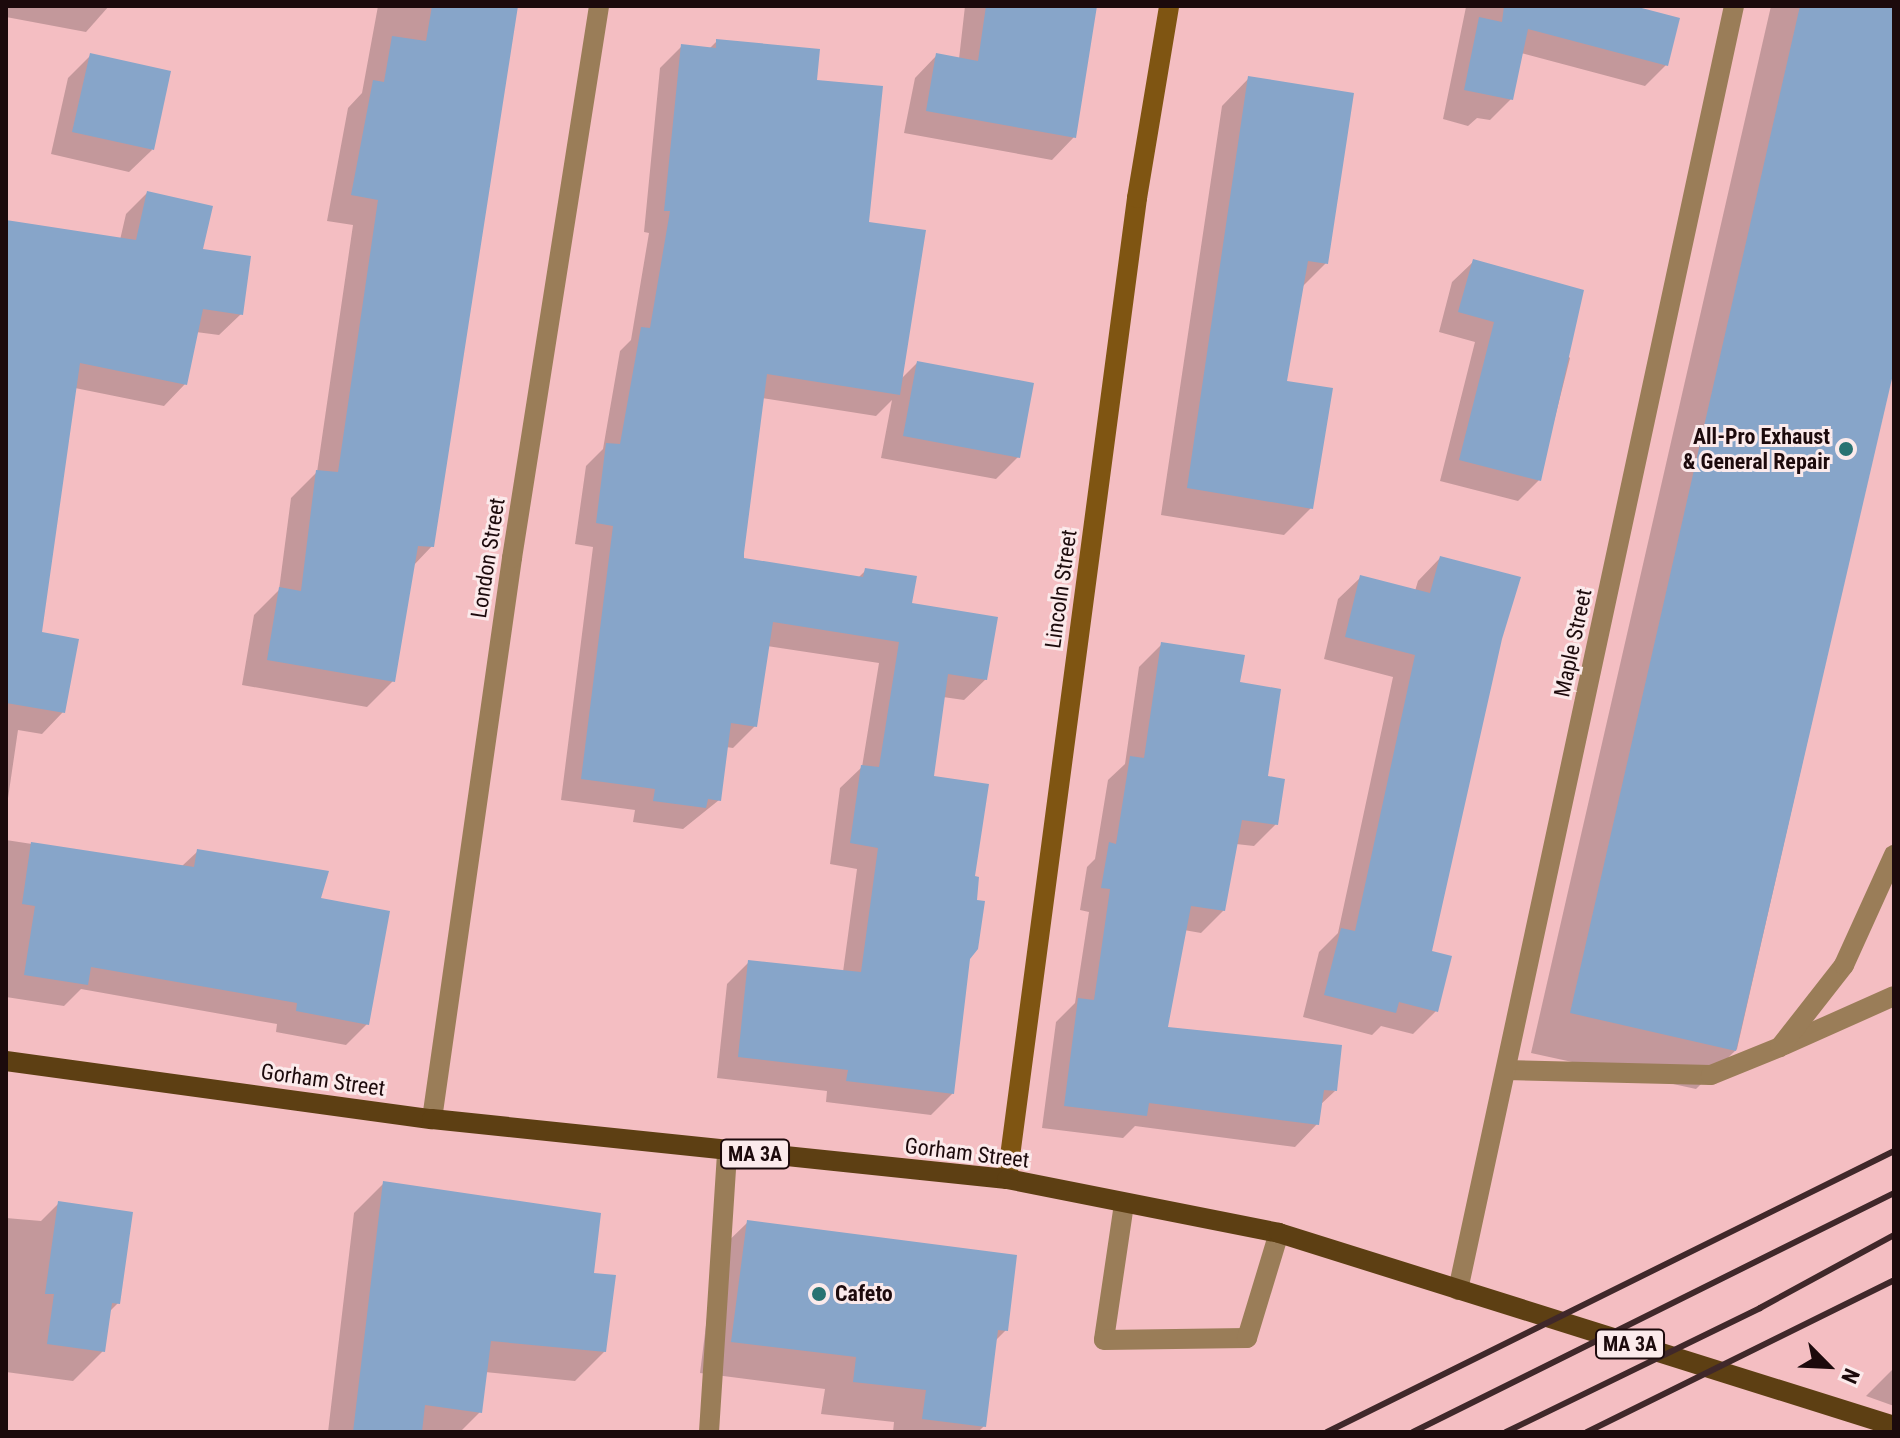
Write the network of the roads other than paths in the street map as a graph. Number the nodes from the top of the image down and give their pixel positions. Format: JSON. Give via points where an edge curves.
{"nodes":[{"id":1,"x":599,"y":6,"type":"edge"},
{"id":2,"x":1169,"y":6,"type":"edge"},
{"id":3,"x":1734,"y":6,"type":"edge"},
{"id":4,"x":1894,"y":855,"type":"edge"},
{"id":5,"x":1894,"y":996,"type":"edge"},
{"id":6,"x":1780,"y":1047,"type":"junction"},
{"id":7,"x":6,"y":1061,"type":"edge"},
{"id":8,"x":1506,"y":1070,"type":"junction"},
{"id":9,"x":432,"y":1119,"type":"junction"},
{"id":10,"x":727,"y":1151,"type":"junction"},
{"id":11,"x":1007,"y":1179,"type":"junction"},
{"id":12,"x":1124,"y":1204,"type":"junction"},
{"id":13,"x":1279,"y":1233,"type":"junction"},
{"id":14,"x":1458,"y":1290,"type":"junction"},
{"id":15,"x":1894,"y":1426,"type":"edge"},
{"id":16,"x":709,"y":1432,"type":"edge"}],
"edges":[{"from":1,"to":9,"type":"street","name":"London Street","via":[[512,558]]},
{"from":2,"to":11,"type":"street","name":"Lincoln Street","via":[[1137,198]]},
{"from":3,"to":8,"type":"street","name":"Maple Street"},
{"from":4,"to":6,"type":"street","via":[[1844,965]]},
{"from":5,"to":6,"type":"street"},
{"from":6,"to":8,"type":"street","via":[[1711,1075]]},
{"from":7,"to":9,"type":"main road","name":"Gorham Street","number":"MA 3A"},
{"from":8,"to":14,"type":"street","name":"Maple Street"},
{"from":9,"to":10,"type":"main road","name":"Gorham Street","number":"MA 3A"},
{"from":10,"to":11,"type":"main road","name":"Gorham Street","number":"MA 3A"},
{"from":10,"to":16,"type":"street"},
{"from":11,"to":12,"type":"main road","name":"Gorham Street","number":"MA 3A"},
{"from":12,"to":13,"type":"main road","name":"Gorham Street","number":"MA 3A"},
{"from":12,"to":13,"type":"street","via":[[1104,1340],[1247,1338]]},
{"from":13,"to":14,"type":"main road","name":"Gorham Street","number":"MA 3A"},
{"from":14,"to":15,"type":"main road","name":"Gorham Street","number":"MA 3A"}]}
